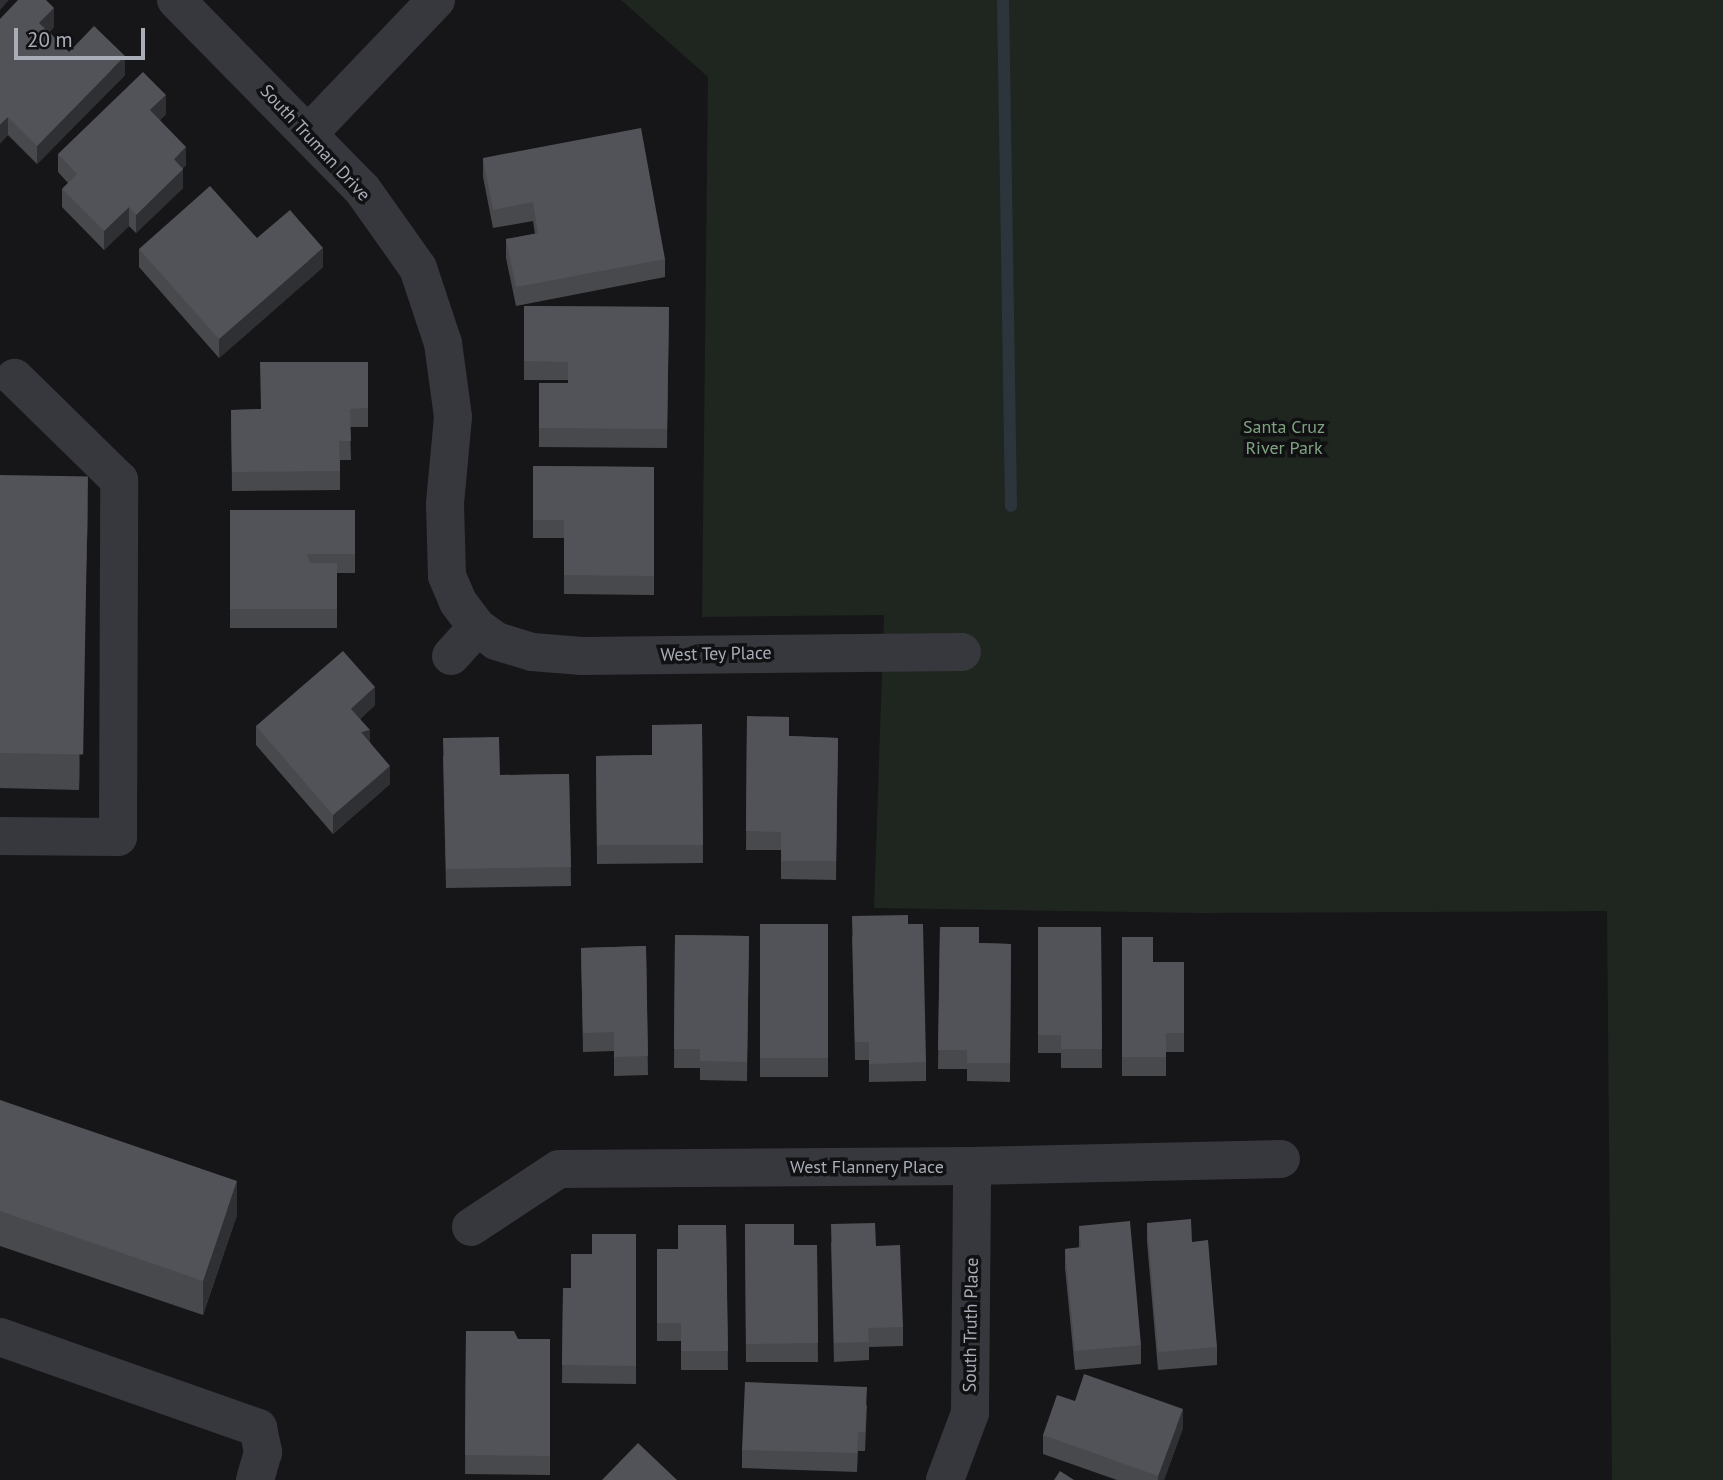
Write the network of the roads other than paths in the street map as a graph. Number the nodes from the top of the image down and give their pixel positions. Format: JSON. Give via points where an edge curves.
{"nodes":[{"id":1,"x":176,"y":0,"type":"edge"},
{"id":2,"x":436,"y":0,"type":"edge"},
{"id":3,"x":309,"y":132,"type":"junction"},
{"id":4,"x":15,"y":378,"type":"dead end"},
{"id":5,"x":477,"y":626,"type":"junction"},
{"id":6,"x":962,"y":652,"type":"dead end"},
{"id":7,"x":451,"y":656,"type":"dead end"},
{"id":8,"x":0,"y":836,"type":"edge"},
{"id":9,"x":1281,"y":1159,"type":"dead end"},
{"id":10,"x":972,"y":1166,"type":"junction"},
{"id":11,"x":471,"y":1227,"type":"dead end"},
{"id":12,"x":0,"y":1338,"type":"edge"},
{"id":13,"x":255,"y":1480,"type":"edge"},
{"id":14,"x":945,"y":1480,"type":"edge"}],
"edges":[{"from":1,"to":3,"type":"street","name":"South Truman Drive"},
{"from":2,"to":3,"type":"street"},
{"from":3,"to":5,"type":"street","name":"South Truman Drive","via":[[362,189],[418,268],[443,343],[453,417],[445,504],[447,576],[458,602]]},
{"from":4,"to":8,"type":"street","via":[[119,480],[118,837]]},
{"from":5,"to":6,"type":"street","name":"West Tey Place","via":[[496,641],[532,652],[582,656]]},
{"from":5,"to":7,"type":"street"},
{"from":9,"to":10,"type":"street","name":"West Flannery Place"},
{"from":10,"to":11,"type":"street","name":"West Flannery Place","via":[[559,1169]]},
{"from":10,"to":14,"type":"street","name":"South Truth Place","via":[[970,1413]]},
{"from":12,"to":13,"type":"street","via":[[258,1428],[263,1452]]}]}
